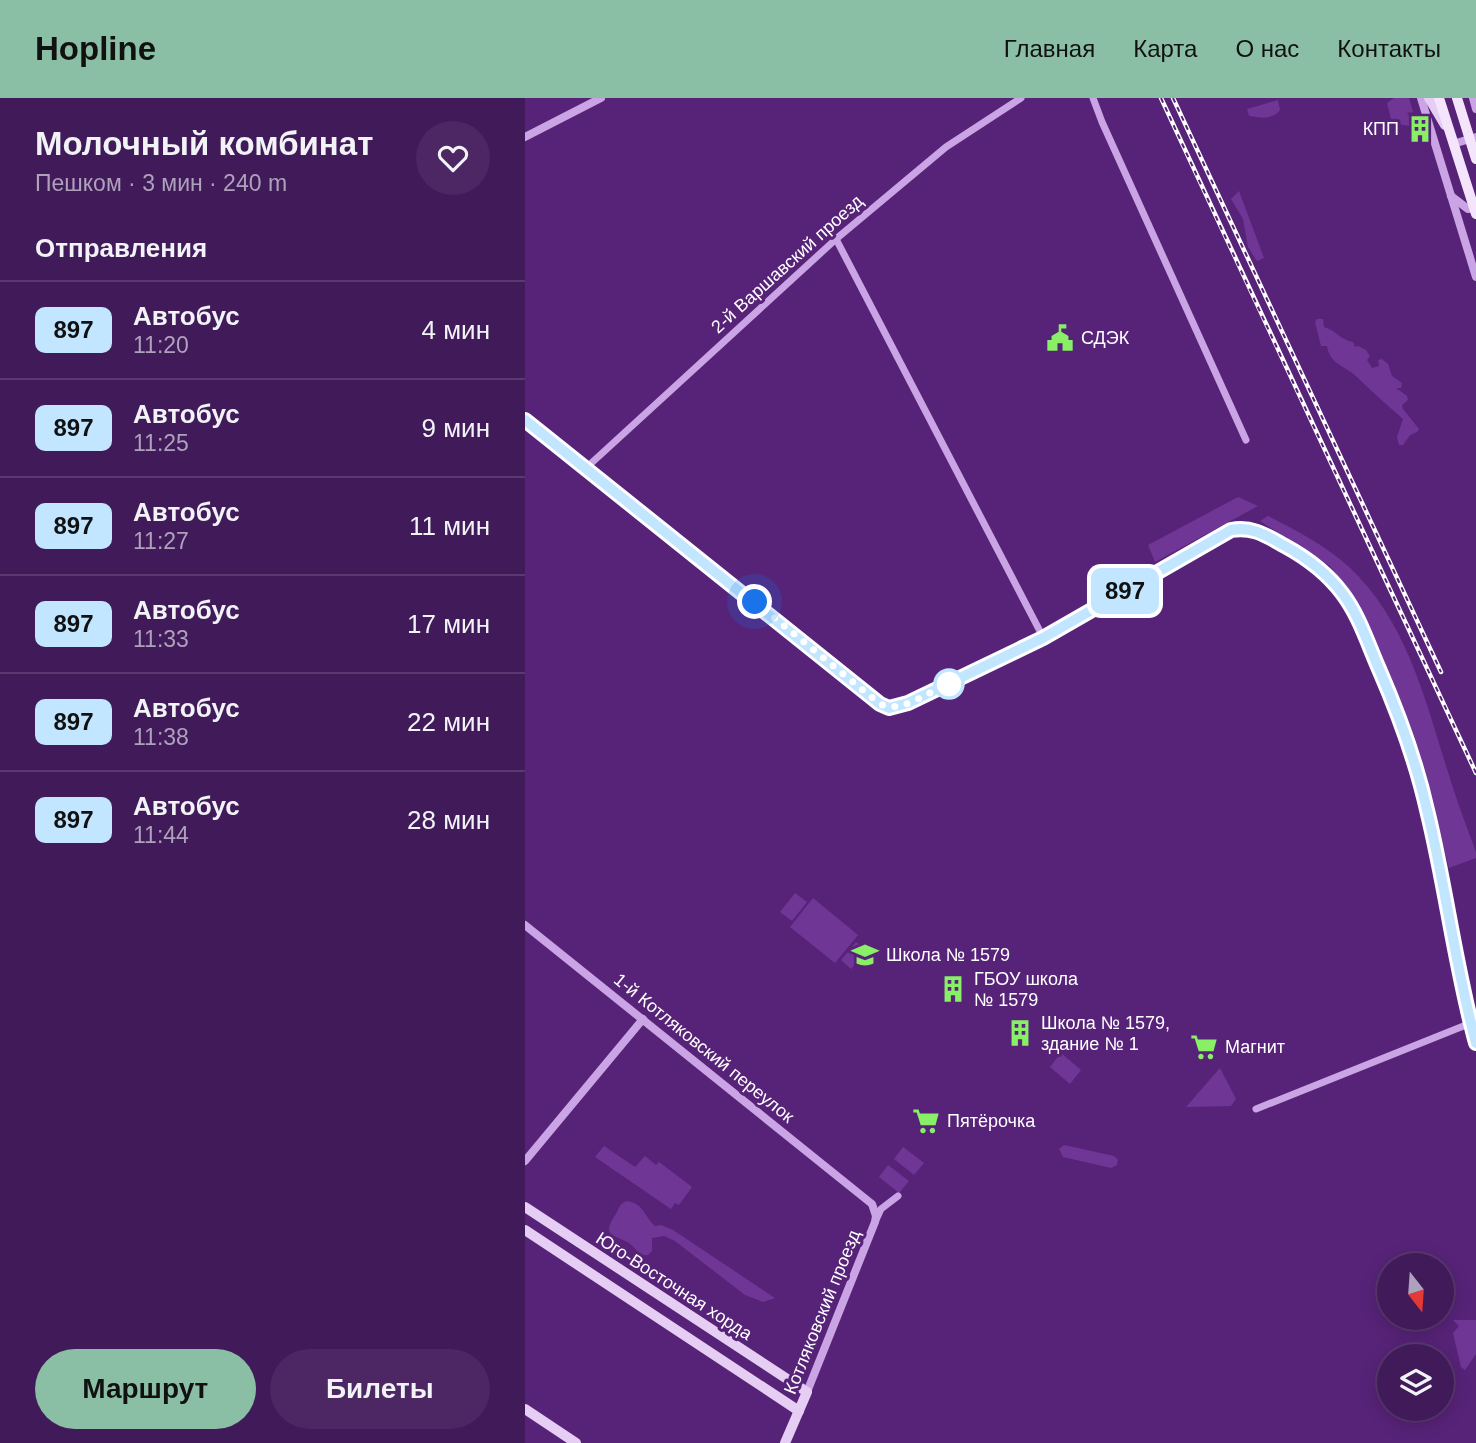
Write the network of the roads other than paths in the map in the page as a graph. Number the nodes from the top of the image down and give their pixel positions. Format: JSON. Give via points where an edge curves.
{"nodes":[{"id":1,"x":601,"y":98,"type":"edge"},
{"id":2,"x":1021,"y":98,"type":"edge"},
{"id":3,"x":1093,"y":98,"type":"edge"},
{"id":4,"x":1421,"y":98,"type":"edge"},
{"id":5,"x":1429,"y":98,"type":"edge"},
{"id":6,"x":1439,"y":98,"type":"edge"},
{"id":7,"x":1457,"y":98,"type":"edge"},
{"id":8,"x":1473,"y":98,"type":"edge"},
{"id":9,"x":1476,"y":109,"type":"edge"},
{"id":10,"x":525,"y":137,"type":"edge"},
{"id":11,"x":1473,"y":138,"type":"edge"},
{"id":12,"x":1452,"y":139,"type":"junction"},
{"id":13,"x":1476,"y":159,"type":"edge"},
{"id":14,"x":1450,"y":194,"type":"junction"},
{"id":15,"x":1475,"y":210,"type":"edge"},
{"id":16,"x":836,"y":239,"type":"junction"},
{"id":17,"x":1476,"y":276,"type":"edge"},
{"id":18,"x":525,"y":420,"type":"edge"},
{"id":19,"x":1246,"y":440,"type":"dead end"},
{"id":20,"x":586,"y":468,"type":"junction"},
{"id":21,"x":1043,"y":638,"type":"junction"},
{"id":22,"x":525,"y":925,"type":"edge"},
{"id":23,"x":643,"y":1019,"type":"junction"},
{"id":24,"x":1471,"y":1023,"type":"junction"},
{"id":25,"x":1476,"y":1043,"type":"edge"},
{"id":26,"x":1256,"y":1109,"type":"dead end"},
{"id":27,"x":525,"y":1161,"type":"edge"},
{"id":28,"x":898,"y":1196,"type":"dead end"},
{"id":29,"x":872,"y":1204,"type":"junction"},
{"id":30,"x":886,"y":1205,"type":"junction"},
{"id":31,"x":525,"y":1207,"type":"edge"},
{"id":32,"x":875,"y":1222,"type":"junction"},
{"id":33,"x":525,"y":1230,"type":"edge"},
{"id":34,"x":807,"y":1392,"type":"junction"},
{"id":35,"x":525,"y":1409,"type":"edge"},
{"id":36,"x":799,"y":1411,"type":"junction"},
{"id":37,"x":576,"y":1443,"type":"edge"},
{"id":38,"x":785,"y":1443,"type":"edge"}],
"edges":[{"from":1,"to":10,"type":"street"},
{"from":2,"to":16,"type":"street","name":"2-й Варшавский проезд","via":[[946,147]]},
{"from":3,"to":19,"type":"street"},
{"from":4,"to":14,"type":"street"},
{"from":5,"to":12,"type":"main road"},
{"from":6,"to":12,"type":"main road"},
{"from":7,"to":11,"type":"main road"},
{"from":8,"to":9,"type":"street"},
{"from":11,"to":12,"type":"street"},
{"from":11,"to":13,"type":"main road"},
{"from":12,"to":15,"type":"main road"},
{"from":14,"to":15,"type":"street"},
{"from":14,"to":17,"type":"street"},
{"from":16,"to":20,"type":"street","name":"2-й Варшавский проезд"},
{"from":16,"to":21,"type":"street"},
{"from":18,"to":20,"type":"street"},
{"from":20,"to":21,"type":"street","via":[[889,708]]},
{"from":21,"to":24,"type":"street","via":[[1231,530],[1245,527],[1261,532],[1326,574],[1358,620],[1413,757]]},
{"from":22,"to":23,"type":"street","name":"1-й Котляковский переулок"},
{"from":23,"to":27,"type":"street"},
{"from":23,"to":29,"type":"street","name":"1-й Котляковский переулок"},
{"from":24,"to":25,"type":"street"},
{"from":24,"to":26,"type":"street"},
{"from":28,"to":30,"type":"street"},
{"from":29,"to":30,"type":"street"},
{"from":29,"to":32,"type":"street","name":"Котляковский проезд"},
{"from":30,"to":32,"type":"street"},
{"from":31,"to":34,"type":"main road","name":"Юго-Восточная хорда"},
{"from":32,"to":34,"type":"street","name":"Котляковский проезд"},
{"from":33,"to":36,"type":"main road","name":"Юго-Восточная хорда"},
{"from":34,"to":36,"type":"main road","name":"Котляковский проезд"},
{"from":35,"to":37,"type":"main road"},
{"from":36,"to":38,"type":"main road","name":"Котляковский проезд"}]}
